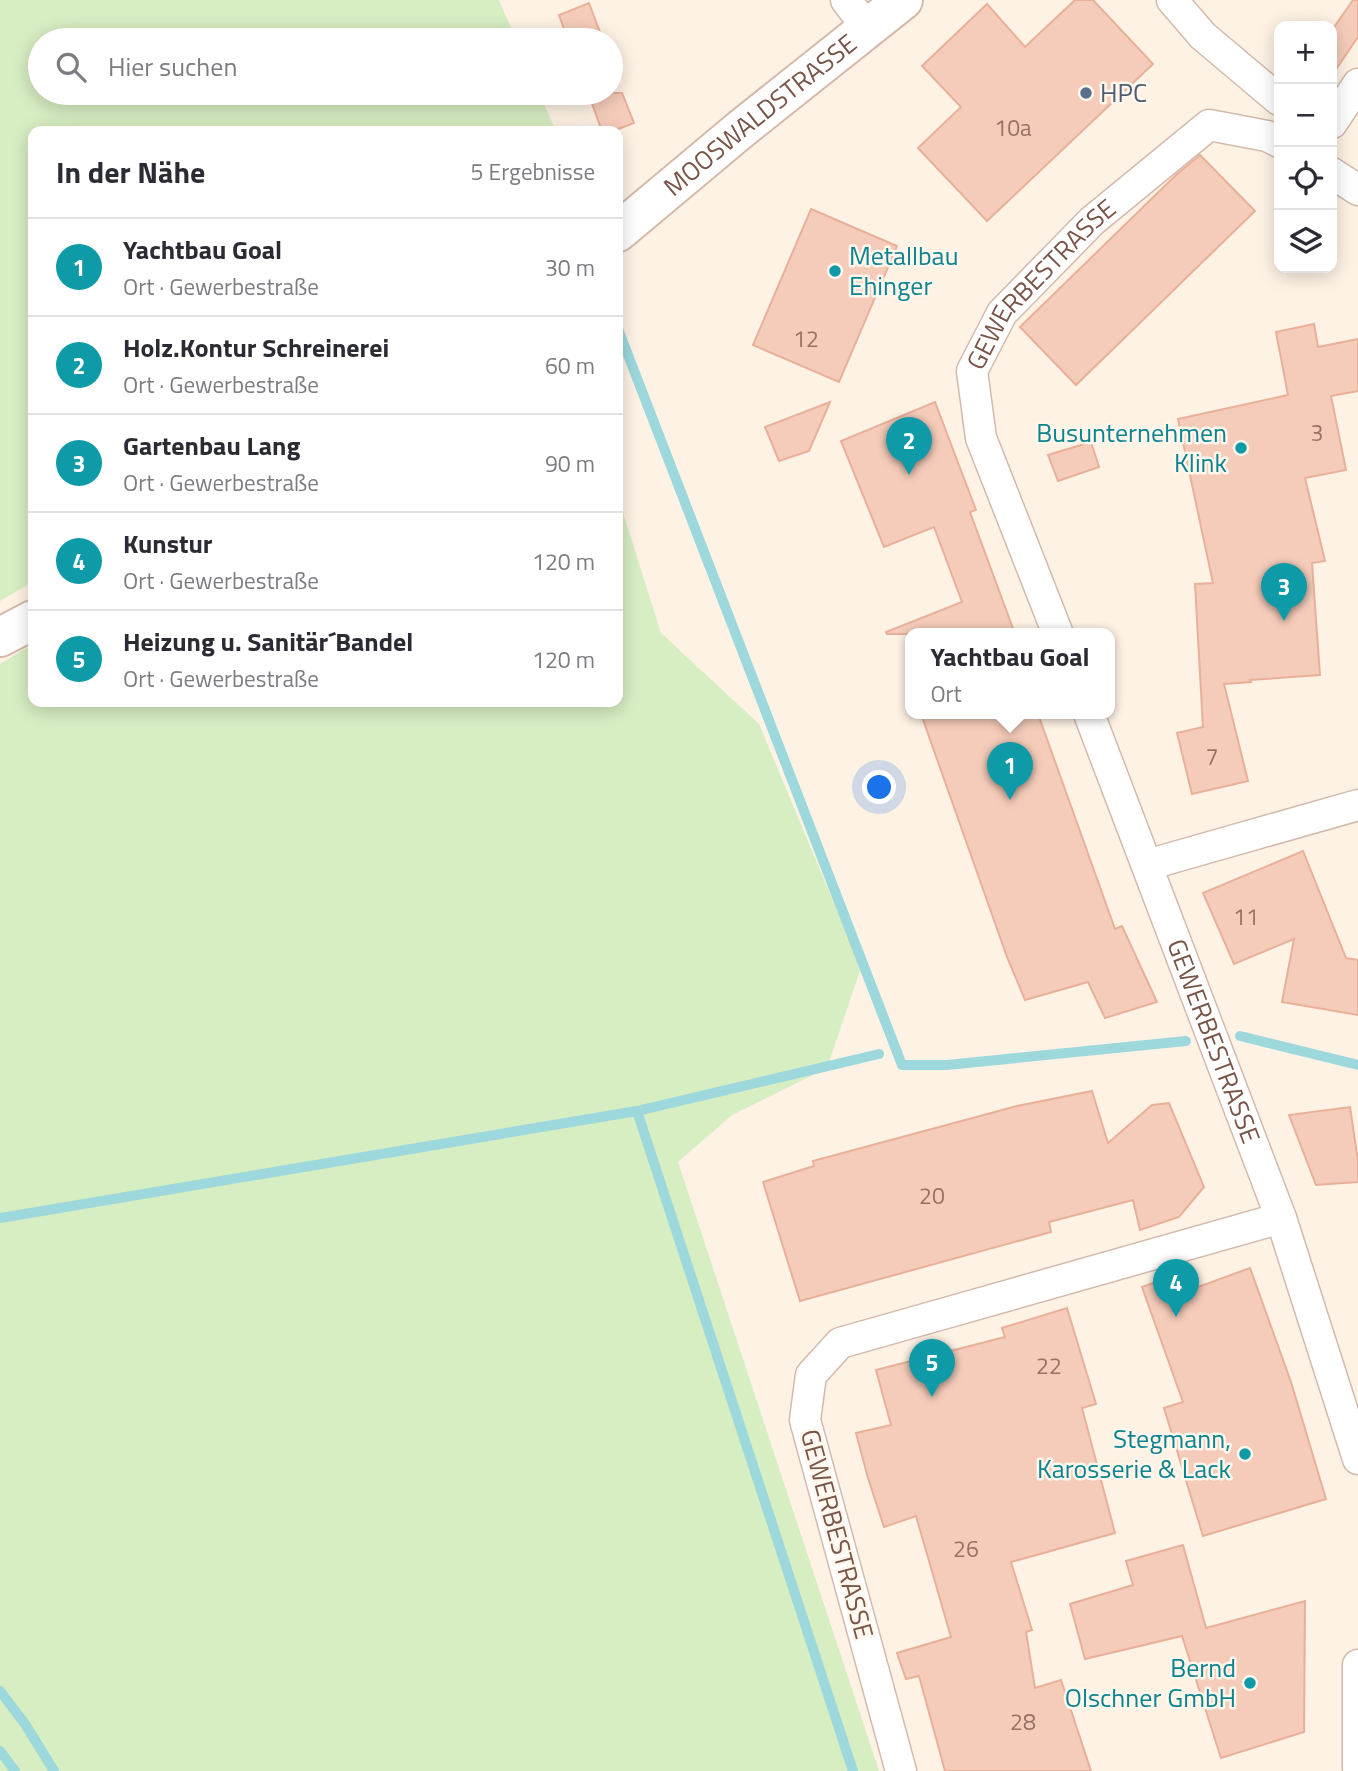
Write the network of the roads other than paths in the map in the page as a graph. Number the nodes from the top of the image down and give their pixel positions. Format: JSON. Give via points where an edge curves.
{"nodes":[{"id":1,"x":903,"y":0,"type":"edge"},
{"id":2,"x":1172,"y":0,"type":"edge"},
{"id":3,"x":857,"y":15,"type":"edge"},
{"id":4,"x":1358,"y":84,"type":"edge"},
{"id":5,"x":1274,"y":96,"type":"edge"},
{"id":6,"x":1337,"y":116,"type":"edge"},
{"id":7,"x":1274,"y":140,"type":"edge"},
{"id":8,"x":1337,"y":176,"type":"edge"},
{"id":9,"x":1358,"y":190,"type":"edge"},
{"id":10,"x":623,"y":228,"type":"edge"},
{"id":11,"x":28,"y":623,"type":"edge"},
{"id":12,"x":1056,"y":628,"type":"edge"},
{"id":13,"x":0,"y":638,"type":"edge"},
{"id":14,"x":1091,"y":719,"type":"edge"},
{"id":15,"x":1358,"y":805,"type":"edge"},
{"id":16,"x":1147,"y":864,"type":"junction"},
{"id":17,"x":1281,"y":1218,"type":"junction"},
{"id":18,"x":1358,"y":1459,"type":"edge"},
{"id":19,"x":1358,"y":1665,"type":"edge"},
{"id":20,"x":1358,"y":1768,"type":"edge"},
{"id":21,"x":901,"y":1771,"type":"edge"}],
"edges":[{"from":1,"to":3,"type":"main road","name":"MOOSWALDSTRASSE"},
{"from":2,"to":5,"type":"street","via":[[1203,36]]},
{"from":3,"to":10,"type":"main road","name":"MOOSWALDSTRASSE","via":[[741,130]]},
{"from":4,"to":6,"type":"street"},
{"from":7,"to":12,"type":"street","name":"GEWERBESTRASSE","via":[[1209,125],[1092,221],[1009,305],[972,371],[981,438]]},
{"from":8,"to":9,"type":"street"},
{"from":11,"to":13,"type":"main road"},
{"from":14,"to":16,"type":"street","name":"GEWERBESTRASSE"},
{"from":15,"to":16,"type":"street"},
{"from":16,"to":17,"type":"street","name":"GEWERBESTRASSE"},
{"from":17,"to":18,"type":"street","name":"GEWERBESTRASSE"},
{"from":17,"to":21,"type":"street","name":"GEWERBESTRASSE","via":[[840,1343],[811,1375],[806,1420]]},
{"from":19,"to":20,"type":"street"}]}
